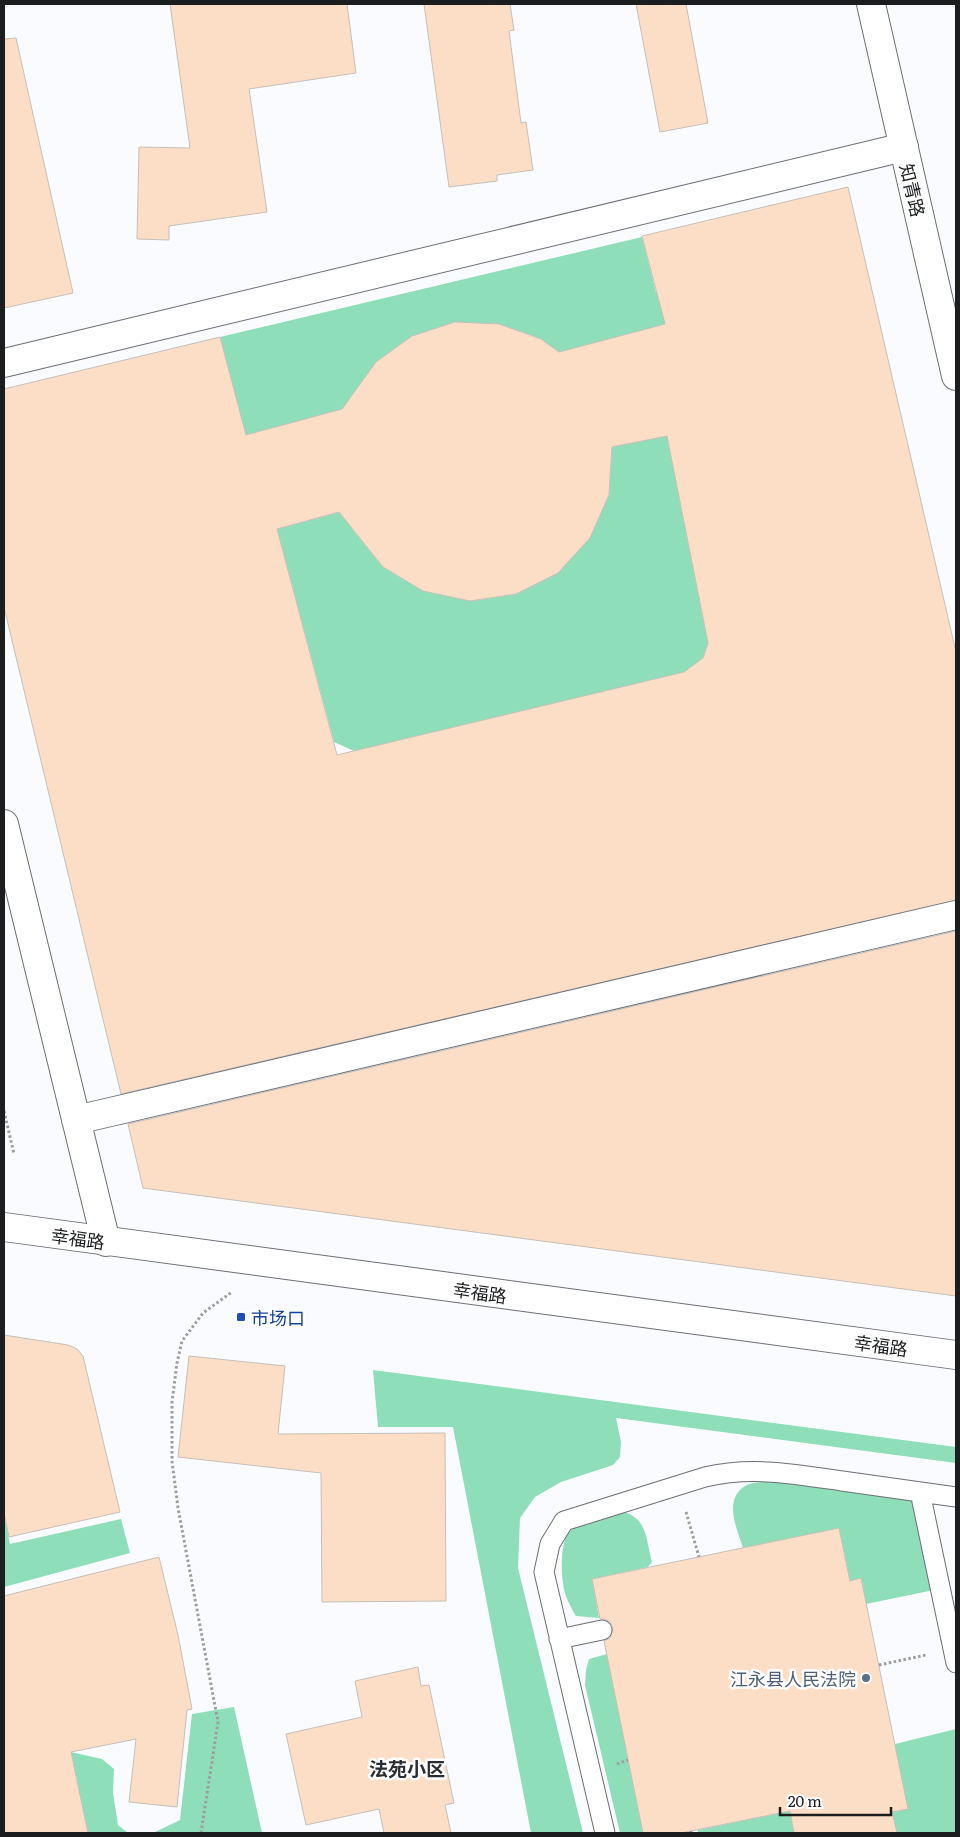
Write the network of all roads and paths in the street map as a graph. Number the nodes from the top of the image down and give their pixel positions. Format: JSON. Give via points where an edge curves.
{"nodes":[{"id":1,"x":871,"y":4,"type":"edge"},
{"id":2,"x":904,"y":147,"type":"junction"},
{"id":3,"x":4,"y":363,"type":"edge"},
{"id":4,"x":956,"y":376,"type":"edge"},
{"id":5,"x":4,"y":824,"type":"edge"},
{"id":6,"x":956,"y":915,"type":"edge"},
{"id":7,"x":4,"y":1111,"type":"edge"},
{"id":8,"x":76,"y":1120,"type":"junction"},
{"id":9,"x":14,"y":1154,"type":"dead end"},
{"id":10,"x":4,"y":1227,"type":"edge"},
{"id":11,"x":106,"y":1242,"type":"junction"},
{"id":12,"x":238,"y":1288,"type":"dead end"},
{"id":13,"x":956,"y":1355,"type":"edge"},
{"id":14,"x":679,"y":1484,"type":"junction"},
{"id":15,"x":920,"y":1492,"type":"junction"},
{"id":16,"x":956,"y":1497,"type":"edge"},
{"id":17,"x":699,"y":1557,"type":"dead end"},
{"id":18,"x":602,"y":1630,"type":"dead end"},
{"id":19,"x":560,"y":1639,"type":"junction"},
{"id":20,"x":955,"y":1656,"type":"edge"},
{"id":21,"x":879,"y":1665,"type":"dead end"},
{"id":22,"x":201,"y":1833,"type":"edge"},
{"id":23,"x":605,"y":1833,"type":"edge"}],
"edges":[{"from":1,"to":2,"type":"street","name":"知青路"},
{"from":2,"to":3,"type":"street"},
{"from":2,"to":4,"type":"street","name":"知青路"},
{"from":5,"to":8,"type":"street"},
{"from":6,"to":8,"type":"street"},
{"from":7,"to":9,"type":"path"},
{"from":8,"to":11,"type":"street"},
{"from":10,"to":11,"type":"street","name":"幸福路"},
{"from":11,"to":13,"type":"street","name":"幸福路"},
{"from":12,"to":22,"type":"path","via":[[203,1313],[182,1341],[172,1402],[172,1461],[178,1508],[218,1722]]},
{"from":14,"to":15,"type":"lane","via":[[727,1472],[752,1470]]},
{"from":14,"to":17,"type":"path"},
{"from":14,"to":19,"type":"lane","via":[[564,1521],[550,1544],[544,1572]]},
{"from":15,"to":16,"type":"lane"},
{"from":15,"to":20,"type":"lane"},
{"from":18,"to":19,"type":"lane"},
{"from":19,"to":23,"type":"lane"},
{"from":20,"to":21,"type":"path"}]}
